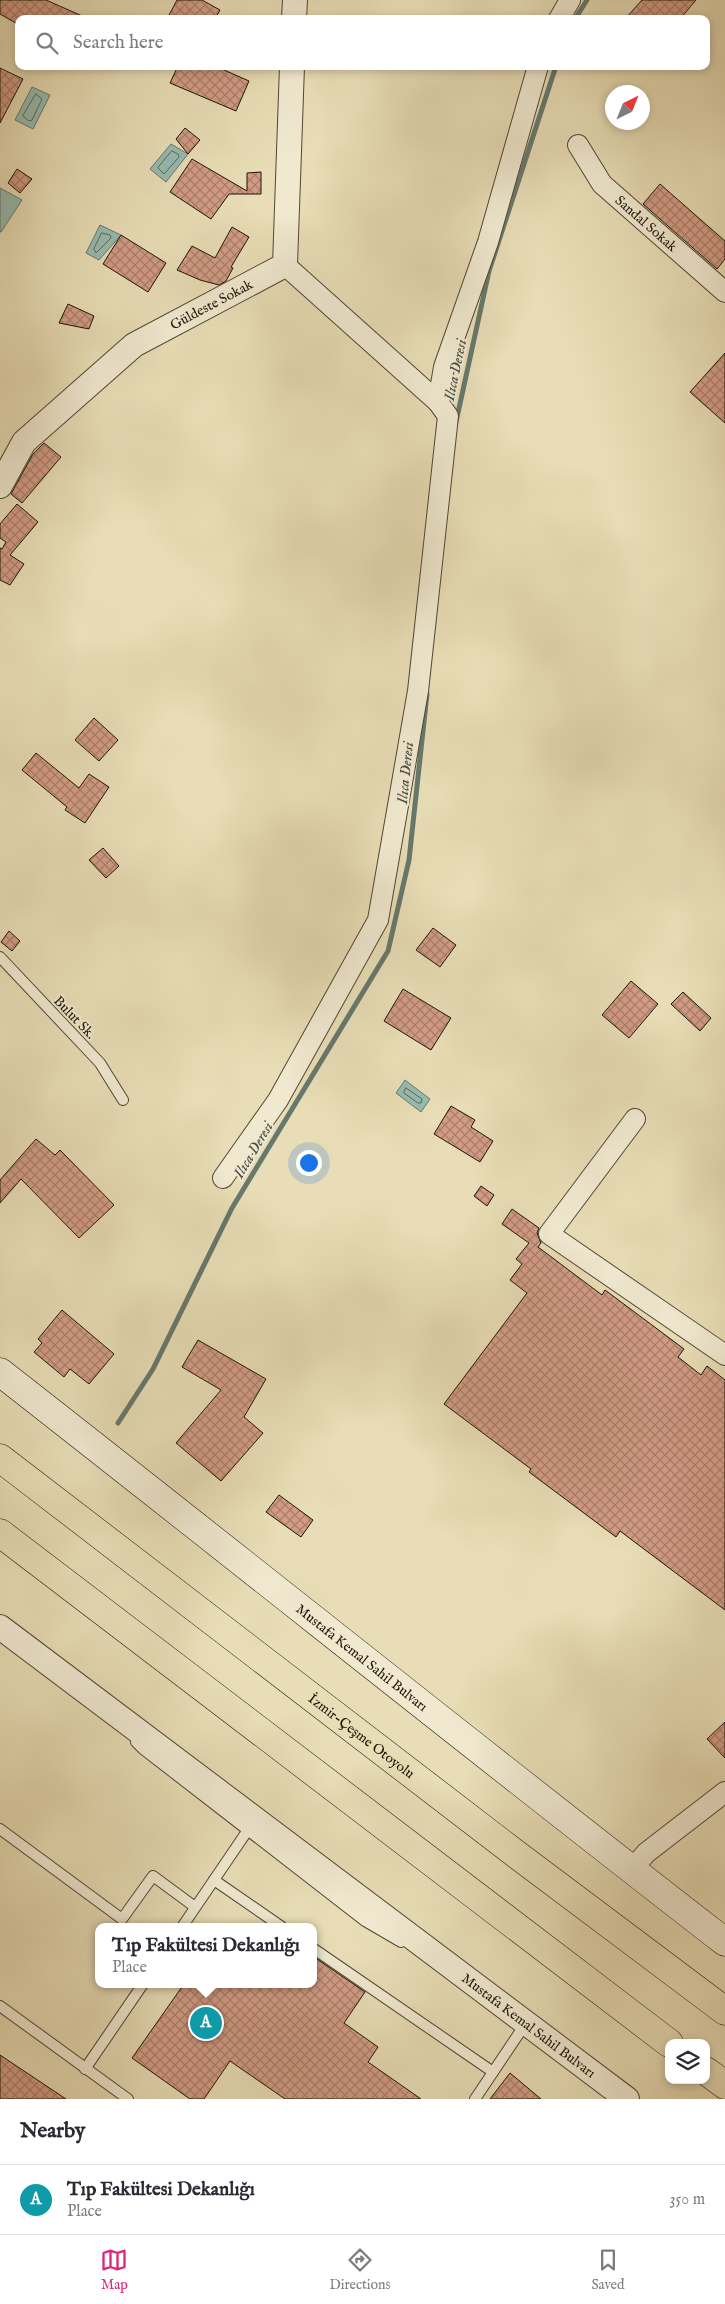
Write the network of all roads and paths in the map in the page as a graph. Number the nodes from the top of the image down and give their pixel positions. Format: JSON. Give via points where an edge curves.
{"nodes":[{"id":1,"x":295,"y":0,"type":"edge"},
{"id":2,"x":570,"y":0,"type":"edge"},
{"id":3,"x":294,"y":15,"type":"edge"},
{"id":4,"x":561,"y":15,"type":"edge"},
{"id":5,"x":292,"y":70,"type":"edge"},
{"id":6,"x":537,"y":70,"type":"edge"},
{"id":7,"x":578,"y":145,"type":"dead end"},
{"id":8,"x":284,"y":265,"type":"junction"},
{"id":9,"x":725,"y":292,"type":"edge"},
{"id":10,"x":438,"y":402,"type":"junction"},
{"id":11,"x":0,"y":486,"type":"edge"},
{"id":12,"x":0,"y":958,"type":"edge"},
{"id":13,"x":123,"y":1100,"type":"dead end"},
{"id":14,"x":635,"y":1119,"type":"dead end"},
{"id":15,"x":223,"y":1178,"type":"dead end"},
{"id":16,"x":725,"y":1355,"type":"edge"},
{"id":17,"x":0,"y":1372,"type":"edge"},
{"id":18,"x":0,"y":1458,"type":"edge"},
{"id":19,"x":0,"y":1533,"type":"edge"},
{"id":20,"x":0,"y":1626,"type":"edge"},
{"id":21,"x":725,"y":1792,"type":"edge"},
{"id":22,"x":251,"y":1824,"type":"junction"},
{"id":23,"x":0,"y":1829,"type":"edge"},
{"id":24,"x":631,"y":1871,"type":"junction"},
{"id":25,"x":214,"y":1880,"type":"junction"},
{"id":26,"x":195,"y":1907,"type":"junction"},
{"id":27,"x":185,"y":1923,"type":"edge"},
{"id":28,"x":276,"y":1923,"type":"edge"},
{"id":29,"x":725,"y":1942,"type":"edge"},
{"id":30,"x":317,"y":1950,"type":"edge"},
{"id":31,"x":140,"y":1988,"type":"edge"},
{"id":32,"x":0,"y":2006,"type":"edge"},
{"id":33,"x":725,"y":2011,"type":"edge"},
{"id":34,"x":526,"y":2022,"type":"junction"},
{"id":35,"x":665,"y":2040,"type":"edge"},
{"id":36,"x":85,"y":2069,"type":"junction"},
{"id":37,"x":493,"y":2072,"type":"junction"},
{"id":38,"x":710,"y":2074,"type":"edge"},
{"id":39,"x":725,"y":2085,"type":"edge"},
{"id":40,"x":128,"y":2099,"type":"edge"},
{"id":41,"x":475,"y":2099,"type":"edge"},
{"id":42,"x":627,"y":2099,"type":"edge"}],
"edges":[{"from":1,"to":3,"type":"street"},
{"from":2,"to":4,"type":"street"},
{"from":5,"to":8,"type":"street"},
{"from":6,"to":10,"type":"street","via":[[488,242],[444,368]]},
{"from":7,"to":9,"type":"street","name":"Sandal Sokak","via":[[602,184]]},
{"from":8,"to":10,"type":"street"},
{"from":8,"to":11,"type":"street","name":"Güldeste Sokak","via":[[134,345],[24,442]]},
{"from":10,"to":15,"type":"street","via":[[448,416],[418,691],[378,920],[278,1100]]},
{"from":12,"to":13,"type":"lane","name":"Bulut Sk.","via":[[100,1063]]},
{"from":14,"to":16,"type":"street","via":[[549,1234]]},
{"from":17,"to":24,"type":"main road","name":"Mustafa Kemal Sahil Bulvarı"},
{"from":18,"to":33,"type":"highway","name":"İzmir-Çeşme Otoyolu"},
{"from":19,"to":35,"type":"highway"},
{"from":20,"to":22,"type":"street","name":"Mustafa Kemal Sahil Bulvarı","via":[[93,1695]]},
{"from":21,"to":24,"type":"street","via":[[646,1853]]},
{"from":22,"to":25,"type":"lane"},
{"from":22,"to":34,"type":"street","name":"Mustafa Kemal Sahil Bulvarı"},
{"from":23,"to":26,"type":"lane","via":[[122,1919],[152,1876]]},
{"from":24,"to":29,"type":"main road","name":"Mustafa Kemal Sahil Bulvarı"},
{"from":25,"to":26,"type":"lane"},
{"from":25,"to":28,"type":"lane"},
{"from":26,"to":27,"type":"lane"},
{"from":30,"to":37,"type":"lane"},
{"from":31,"to":36,"type":"lane"},
{"from":32,"to":36,"type":"lane"},
{"from":34,"to":37,"type":"lane"},
{"from":34,"to":42,"type":"street","name":"Mustafa Kemal Sahil Bulvarı"},
{"from":36,"to":40,"type":"lane"},
{"from":37,"to":41,"type":"lane"},
{"from":38,"to":39,"type":"highway"}]}
